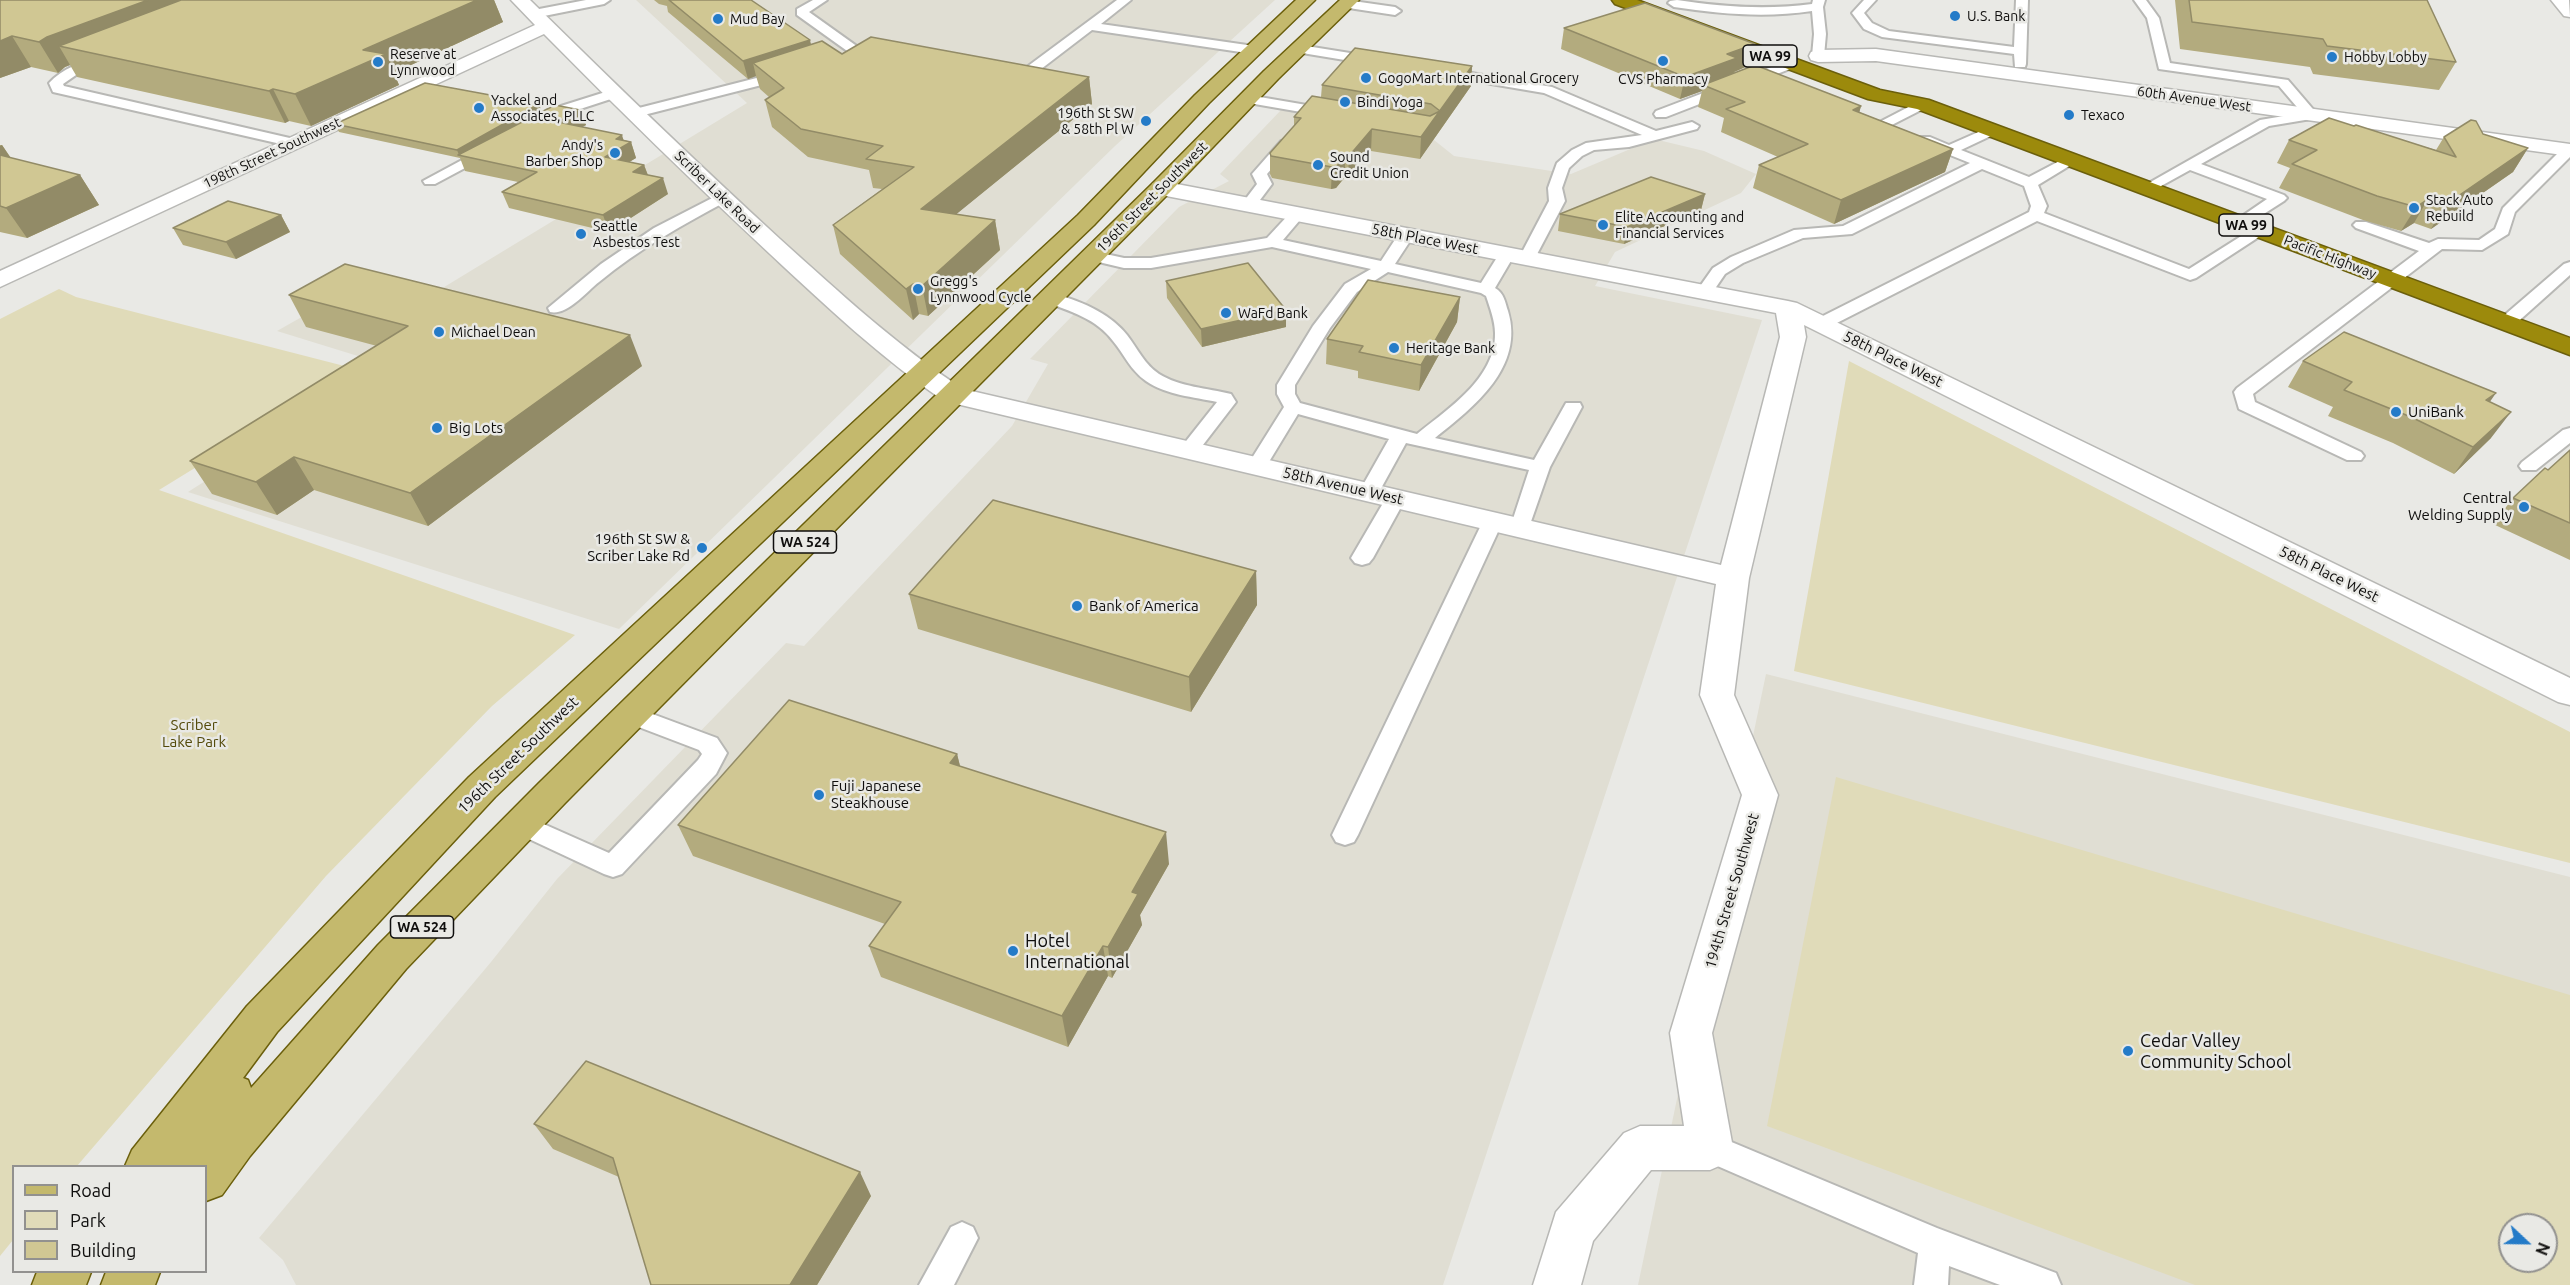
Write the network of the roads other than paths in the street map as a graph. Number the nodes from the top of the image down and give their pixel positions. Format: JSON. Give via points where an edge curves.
{"nodes":[{"id":1,"x":604,"y":0,"type":"edge"},
{"id":2,"x":821,"y":0,"type":"edge"},
{"id":3,"x":1125,"y":0,"type":"edge"},
{"id":4,"x":1306,"y":0,"type":"edge"},
{"id":5,"x":1621,"y":0,"type":"edge"},
{"id":6,"x":1870,"y":0,"type":"edge"},
{"id":7,"x":2022,"y":0,"type":"edge"},
{"id":8,"x":2140,"y":0,"type":"edge"},
{"id":9,"x":2560,"y":0,"type":"edge"},
{"id":10,"x":1670,"y":1,"type":"edge"},
{"id":11,"x":1348,"y":2,"type":"edge"},
{"id":12,"x":1818,"y":4,"type":"edge"},
{"id":13,"x":1395,"y":11,"type":"dead end"},
{"id":14,"x":2570,"y":12,"type":"edge"},
{"id":15,"x":533,"y":14,"type":"edge"},
{"id":16,"x":1090,"y":26,"type":"junction"},
{"id":17,"x":1300,"y":49,"type":"junction"},
{"id":18,"x":854,"y":50,"type":"junction"},
{"id":19,"x":1254,"y":50,"type":"junction"},
{"id":20,"x":2020,"y":51,"type":"junction"},
{"id":21,"x":115,"y":55,"type":"edge"},
{"id":22,"x":1818,"y":56,"type":"junction"},
{"id":23,"x":838,"y":57,"type":"edge"},
{"id":24,"x":899,"y":57,"type":"edge"},
{"id":25,"x":1790,"y":63,"type":"junction"},
{"id":26,"x":1389,"y":64,"type":"edge"},
{"id":27,"x":798,"y":71,"type":"edge"},
{"id":28,"x":989,"y":71,"type":"edge"},
{"id":29,"x":1435,"y":71,"type":"edge"},
{"id":30,"x":1271,"y":75,"type":"junction"},
{"id":31,"x":2020,"y":75,"type":"junction"},
{"id":32,"x":615,"y":93,"type":"junction"},
{"id":33,"x":1248,"y":99,"type":"junction"},
{"id":34,"x":1922,"y":104,"type":"junction"},
{"id":35,"x":636,"y":113,"type":"junction"},
{"id":36,"x":1661,"y":114,"type":"dead end"},
{"id":37,"x":2311,"y":115,"type":"junction"},
{"id":38,"x":1347,"y":116,"type":"edge"},
{"id":39,"x":2334,"y":118,"type":"junction"},
{"id":40,"x":1692,"y":126,"type":"dead end"},
{"id":41,"x":1875,"y":128,"type":"edge"},
{"id":42,"x":528,"y":129,"type":"edge"},
{"id":43,"x":1992,"y":130,"type":"junction"},
{"id":44,"x":1653,"y":135,"type":"junction"},
{"id":45,"x":2347,"y":136,"type":"edge"},
{"id":46,"x":1915,"y":137,"type":"edge"},
{"id":47,"x":294,"y":143,"type":"junction"},
{"id":48,"x":1286,"y":144,"type":"edge"},
{"id":49,"x":497,"y":146,"type":"edge"},
{"id":50,"x":1949,"y":150,"type":"junction"},
{"id":51,"x":2570,"y":150,"type":"edge"},
{"id":52,"x":1147,"y":158,"type":"junction"},
{"id":53,"x":2072,"y":160,"type":"junction"},
{"id":54,"x":1982,"y":163,"type":"junction"},
{"id":55,"x":2189,"y":165,"type":"junction"},
{"id":56,"x":430,"y":181,"type":"dead end"},
{"id":57,"x":2030,"y":183,"type":"junction"},
{"id":58,"x":1161,"y":188,"type":"junction"},
{"id":59,"x":2147,"y":188,"type":"junction"},
{"id":60,"x":722,"y":198,"type":"junction"},
{"id":61,"x":1248,"y":205,"type":"junction"},
{"id":62,"x":1297,"y":214,"type":"junction"},
{"id":63,"x":2036,"y":215,"type":"junction"},
{"id":64,"x":2361,"y":225,"type":"dead end"},
{"id":65,"x":2250,"y":227,"type":"junction"},
{"id":66,"x":1406,"y":235,"type":"junction"},
{"id":67,"x":1272,"y":242,"type":"junction"},
{"id":68,"x":2430,"y":249,"type":"junction"},
{"id":69,"x":1092,"y":256,"type":"junction"},
{"id":70,"x":1517,"y":256,"type":"junction"},
{"id":71,"x":2570,"y":267,"type":"edge"},
{"id":72,"x":1384,"y":268,"type":"junction"},
{"id":73,"x":0,"y":280,"type":"edge"},
{"id":74,"x":2392,"y":280,"type":"junction"},
{"id":75,"x":1486,"y":289,"type":"junction"},
{"id":76,"x":1704,"y":292,"type":"junction"},
{"id":77,"x":1051,"y":298,"type":"junction"},
{"id":78,"x":556,"y":308,"type":"dead end"},
{"id":79,"x":1788,"y":308,"type":"junction"},
{"id":80,"x":2506,"y":323,"type":"junction"},
{"id":81,"x":1821,"y":324,"type":"junction"},
{"id":82,"x":2570,"y":347,"type":"edge"},
{"id":83,"x":938,"y":385,"type":"junction"},
{"id":84,"x":1293,"y":407,"type":"junction"},
{"id":85,"x":1573,"y":407,"type":"dead end"},
{"id":86,"x":1400,"y":436,"type":"junction"},
{"id":87,"x":2569,"y":436,"type":"edge"},
{"id":88,"x":1421,"y":440,"type":"junction"},
{"id":89,"x":1189,"y":450,"type":"junction"},
{"id":90,"x":2354,"y":456,"type":"dead end"},
{"id":91,"x":1257,"y":466,"type":"junction"},
{"id":92,"x":2529,"y":466,"type":"dead end"},
{"id":93,"x":1540,"y":467,"type":"junction"},
{"id":94,"x":1382,"y":495,"type":"junction"},
{"id":95,"x":1507,"y":525,"type":"junction"},
{"id":96,"x":1362,"y":558,"type":"dead end"},
{"id":97,"x":1733,"y":578,"type":"junction"},
{"id":98,"x":2570,"y":693,"type":"edge"},
{"id":99,"x":631,"y":715,"type":"junction"},
{"id":100,"x":521,"y":825,"type":"junction"},
{"id":101,"x":1345,"y":835,"type":"dead end"},
{"id":102,"x":262,"y":1019,"type":"junction"},
{"id":103,"x":1710,"y":1148,"type":"junction"},
{"id":104,"x":150,"y":1165,"type":"edge"},
{"id":105,"x":180,"y":1165,"type":"edge"},
{"id":106,"x":207,"y":1178,"type":"edge"},
{"id":107,"x":962,"y":1238,"type":"dead end"},
{"id":108,"x":1935,"y":1244,"type":"junction"},
{"id":109,"x":66,"y":1273,"type":"edge"},
{"id":110,"x":56,"y":1285,"type":"edge"},
{"id":111,"x":936,"y":1285,"type":"edge"},
{"id":112,"x":1557,"y":1285,"type":"edge"},
{"id":113,"x":1932,"y":1285,"type":"edge"},
{"id":114,"x":2044,"y":1285,"type":"edge"}],
"edges":[{"from":1,"to":15,"type":"lane"},
{"from":2,"to":18,"type":"lane","via":[[801,12]]},
{"from":3,"to":16,"type":"lane"},
{"from":4,"to":19,"type":"main road","name":"196th Street Southwest"},
{"from":5,"to":25,"type":"highway","name":"Pacific Highway","number":"WA 99"},
{"from":6,"to":20,"type":"lane","via":[[1858,13],[1868,26],[1886,34]]},
{"from":7,"to":20,"type":"lane"},
{"from":8,"to":37,"type":"lane","via":[[2153,18],[2164,66],[2283,83]]},
{"from":9,"to":14,"type":"street"},
{"from":10,"to":12,"type":"lane","via":[[1758,14]]},
{"from":10,"to":22,"type":"highway","name":"Pacific Highway","number":"WA 99"},
{"from":11,"to":13,"type":"lane"},
{"from":11,"to":17,"type":"main road","name":"196th Street Southwest","number":"WA 524"},
{"from":12,"to":22,"type":"lane"},
{"from":15,"to":32,"type":"street","name":"Scriber Lake Road"},
{"from":15,"to":47,"type":"street","name":"198th Street Southwest"},
{"from":16,"to":19,"type":"lane"},
{"from":16,"to":28,"type":"lane","via":[[1023,76]]},
{"from":17,"to":26,"type":"lane"},
{"from":17,"to":30,"type":"main road","name":"196th Street Southwest","number":"WA 524"},
{"from":18,"to":23,"type":"lane"},
{"from":18,"to":24,"type":"lane"},
{"from":19,"to":30,"type":"main road","via":[[1267,56]]},
{"from":19,"to":52,"type":"main road","name":"196th Street Southwest"},
{"from":20,"to":31,"type":"lane"},
{"from":21,"to":47,"type":"lane","via":[[61,77],[56,83],[58,88]]},
{"from":22,"to":31,"type":"street","name":"60th Avenue West","via":[[1876,55]]},
{"from":22,"to":34,"type":"highway","name":"Pacific Highway","number":"WA 99","via":[[1900,87]]},
{"from":25,"to":34,"type":"highway","name":"Pacific Highway","number":"WA 99","via":[[1875,95]]},
{"from":25,"to":36,"type":"lane"},
{"from":27,"to":35,"type":"lane"},
{"from":29,"to":44,"type":"lane","via":[[1547,90]]},
{"from":30,"to":33,"type":"main road","name":"196th Street Southwest","number":"WA 524"},
{"from":31,"to":37,"type":"street","name":"60th Avenue West"},
{"from":32,"to":35,"type":"street","name":"Scriber Lake Road"},
{"from":32,"to":42,"type":"lane","via":[[566,109]]},
{"from":33,"to":38,"type":"lane"},
{"from":33,"to":58,"type":"main road","name":"196th Street Southwest","number":"WA 524"},
{"from":34,"to":41,"type":"lane"},
{"from":34,"to":43,"type":"highway","name":"Pacific Highway","number":"WA 99"},
{"from":35,"to":60,"type":"street","name":"Scriber Lake Road"},
{"from":37,"to":39,"type":"street","name":"60th Avenue West"},
{"from":37,"to":55,"type":"lane","via":[[2265,123]]},
{"from":39,"to":45,"type":"lane"},
{"from":39,"to":51,"type":"street","name":"60th Avenue West"},
{"from":40,"to":44,"type":"lane"},
{"from":43,"to":50,"type":"lane"},
{"from":43,"to":53,"type":"highway","name":"Pacific Highway","number":"WA 99"},
{"from":44,"to":70,"type":"lane","via":[[1629,143],[1591,146],[1562,166],[1555,188],[1557,201]]},
{"from":46,"to":50,"type":"lane"},
{"from":47,"to":73,"type":"street","name":"198th Street Southwest"},
{"from":48,"to":61,"type":"lane","via":[[1259,174],[1265,184]]},
{"from":49,"to":56,"type":"lane"},
{"from":50,"to":54,"type":"lane"},
{"from":51,"to":68,"type":"lane","via":[[2508,210],[2502,231],[2482,245],[2438,244]]},
{"from":52,"to":58,"type":"main road","via":[[1156,162],[1151,184]]},
{"from":52,"to":83,"type":"main road","name":"196th Street Southwest"},
{"from":53,"to":57,"type":"lane"},
{"from":53,"to":59,"type":"highway","name":"Pacific Highway","number":"WA 99"},
{"from":54,"to":57,"type":"lane"},
{"from":54,"to":76,"type":"lane","via":[[1846,231],[1800,233],[1737,260],[1719,271]]},
{"from":55,"to":59,"type":"lane"},
{"from":55,"to":65,"type":"lane","via":[[2279,198]]},
{"from":57,"to":63,"type":"lane","via":[[2039,206]]},
{"from":58,"to":61,"type":"street","name":"58th Place West"},
{"from":58,"to":69,"type":"main road","name":"196th Street Southwest","number":"WA 524"},
{"from":59,"to":65,"type":"highway","name":"Pacific Highway","number":"WA 99"},
{"from":60,"to":78,"type":"lane","via":[[660,231]]},
{"from":60,"to":83,"type":"street","name":"Scriber Lake Road"},
{"from":61,"to":62,"type":"street","name":"58th Place West"},
{"from":62,"to":66,"type":"street","name":"58th Place West"},
{"from":62,"to":67,"type":"lane"},
{"from":63,"to":65,"type":"lane","via":[[2190,275]]},
{"from":63,"to":81,"type":"lane"},
{"from":64,"to":68,"type":"lane"},
{"from":65,"to":74,"type":"highway","name":"Pacific Highway","number":"WA 99"},
{"from":66,"to":70,"type":"street","name":"58th Place West"},
{"from":66,"to":72,"type":"lane"},
{"from":67,"to":69,"type":"lane","via":[[1132,264]]},
{"from":67,"to":72,"type":"lane"},
{"from":68,"to":74,"type":"lane"},
{"from":69,"to":77,"type":"main road","name":"196th Street Southwest","number":"WA 524"},
{"from":70,"to":75,"type":"lane"},
{"from":70,"to":76,"type":"street","name":"58th Place West"},
{"from":71,"to":80,"type":"lane"},
{"from":72,"to":75,"type":"lane"},
{"from":72,"to":84,"type":"lane","via":[[1351,288],[1322,326],[1286,385]]},
{"from":74,"to":80,"type":"highway","name":"Pacific Highway","number":"WA 99"},
{"from":74,"to":90,"type":"lane","via":[[2243,392],[2246,405]]},
{"from":75,"to":88,"type":"lane","via":[[1494,294],[1504,334],[1499,356],[1487,381]]},
{"from":76,"to":79,"type":"street","name":"58th Place West"},
{"from":77,"to":83,"type":"main road","name":"196th Street Southwest","number":"WA 524"},
{"from":77,"to":89,"type":"lane","via":[[1091,313],[1115,333],[1153,378],[1224,398],[1227,402]]},
{"from":79,"to":81,"type":"street","name":"58th Place West"},
{"from":79,"to":97,"type":"street","name":"194th Street Southwest","via":[[1793,337]]},
{"from":80,"to":82,"type":"highway","name":"Pacific Highway","number":"WA 99"},
{"from":81,"to":98,"type":"street","name":"58th Place West"},
{"from":83,"to":89,"type":"street","name":"58th Avenue West"},
{"from":83,"to":99,"type":"main road","name":"196th Street Southwest","number":"WA 524"},
{"from":83,"to":102,"type":"main road","name":"196th Street Southwest","via":[[482,787]]},
{"from":84,"to":86,"type":"lane"},
{"from":84,"to":91,"type":"lane"},
{"from":85,"to":93,"type":"lane"},
{"from":86,"to":88,"type":"lane"},
{"from":86,"to":94,"type":"lane"},
{"from":87,"to":92,"type":"lane"},
{"from":88,"to":93,"type":"lane"},
{"from":89,"to":91,"type":"street","name":"58th Avenue West"},
{"from":91,"to":94,"type":"street","name":"58th Avenue West"},
{"from":93,"to":95,"type":"lane"},
{"from":94,"to":95,"type":"street","name":"58th Avenue West"},
{"from":94,"to":96,"type":"lane"},
{"from":95,"to":97,"type":"street","name":"58th Avenue West"},
{"from":95,"to":101,"type":"lane"},
{"from":97,"to":103,"type":"street","name":"194th Street Southwest","via":[[1717,695],[1760,795],[1692,1033]]},
{"from":99,"to":100,"type":"main road","name":"196th Street Southwest","number":"WA 524"},
{"from":99,"to":100,"type":"lane","via":[[708,744],[715,753],[707,767],[613,866]]},
{"from":100,"to":106,"type":"main road","name":"196th Street Southwest","number":"WA 524","via":[[392,957]]},
{"from":102,"to":104,"type":"main road","name":"196th Street Southwest"},
{"from":102,"to":105,"type":"main road","via":[[256,1060]]},
{"from":103,"to":108,"type":"lane"},
{"from":103,"to":112,"type":"street","via":[[1640,1148],[1573,1229]]},
{"from":107,"to":111,"type":"lane"},
{"from":108,"to":113,"type":"lane"},
{"from":108,"to":114,"type":"lane"},
{"from":109,"to":110,"type":"main road"}]}
